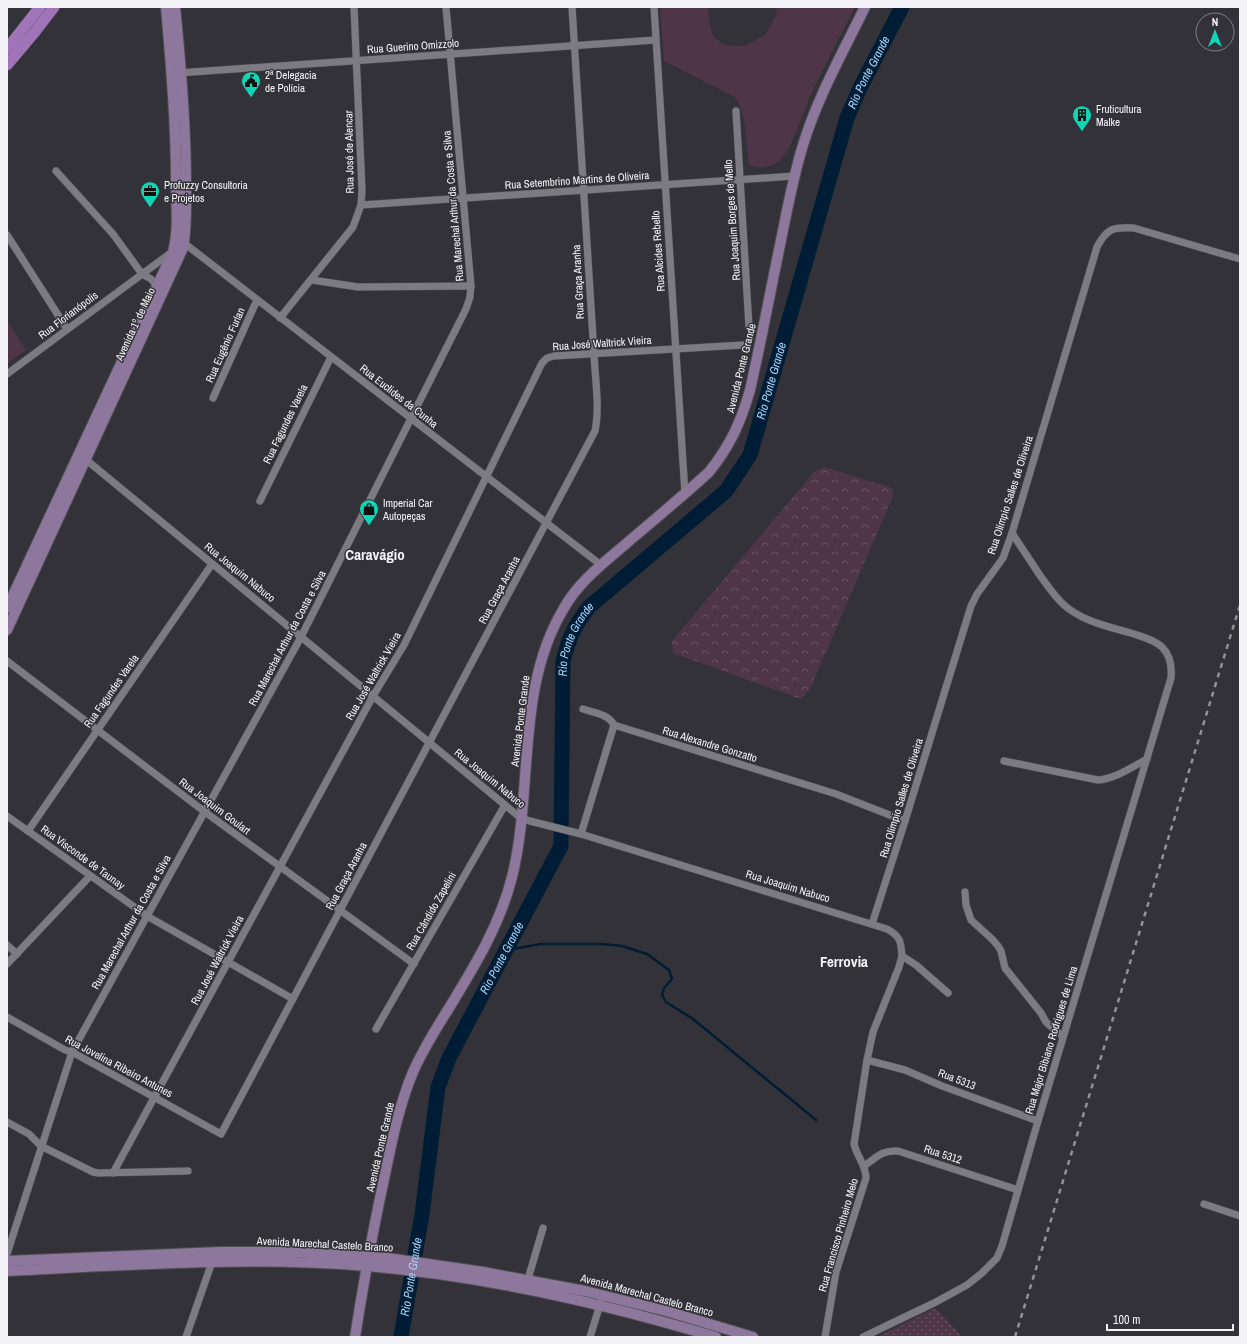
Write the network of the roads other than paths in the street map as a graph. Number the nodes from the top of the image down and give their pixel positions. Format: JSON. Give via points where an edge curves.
{"nodes":[{"id":1,"x":40,"y":7,"type":"edge"},
{"id":2,"x":54,"y":7,"type":"edge"},
{"id":3,"x":166,"y":7,"type":"edge"},
{"id":4,"x":175,"y":7,"type":"edge"},
{"id":5,"x":354,"y":7,"type":"edge"},
{"id":6,"x":446,"y":7,"type":"edge"},
{"id":7,"x":572,"y":7,"type":"edge"},
{"id":8,"x":654,"y":7,"type":"edge"},
{"id":9,"x":865,"y":7,"type":"edge"},
{"id":10,"x":656,"y":40,"type":"junction"},
{"id":11,"x":575,"y":46,"type":"junction"},
{"id":12,"x":7,"y":49,"type":"edge"},
{"id":13,"x":450,"y":54,"type":"junction"},
{"id":14,"x":357,"y":61,"type":"junction"},
{"id":15,"x":7,"y":65,"type":"edge"},
{"id":16,"x":177,"y":73,"type":"junction"},
{"id":17,"x":736,"y":111,"type":"dead end"},
{"id":18,"x":181,"y":151,"type":"junction"},
{"id":19,"x":56,"y":171,"type":"dead end"},
{"id":20,"x":794,"y":176,"type":"junction"},
{"id":21,"x":740,"y":180,"type":"junction"},
{"id":22,"x":665,"y":185,"type":"junction"},
{"id":23,"x":584,"y":190,"type":"junction"},
{"id":24,"x":463,"y":198,"type":"junction"},
{"id":25,"x":361,"y":205,"type":"junction"},
{"id":26,"x":7,"y":235,"type":"edge"},
{"id":27,"x":184,"y":243,"type":"junction"},
{"id":28,"x":173,"y":252,"type":"junction"},
{"id":29,"x":1240,"y":259,"type":"edge"},
{"id":30,"x":142,"y":274,"type":"junction"},
{"id":31,"x":312,"y":280,"type":"junction"},
{"id":32,"x":156,"y":286,"type":"junction"},
{"id":33,"x":471,"y":286,"type":"junction"},
{"id":34,"x":257,"y":300,"type":"junction"},
{"id":35,"x":280,"y":318,"type":"junction"},
{"id":36,"x":749,"y":327,"type":"dead end"},
{"id":37,"x":67,"y":329,"type":"junction"},
{"id":38,"x":743,"y":345,"type":"dead end"},
{"id":39,"x":676,"y":349,"type":"junction"},
{"id":40,"x":594,"y":354,"type":"junction"},
{"id":41,"x":331,"y":356,"type":"junction"},
{"id":42,"x":7,"y":374,"type":"edge"},
{"id":43,"x":213,"y":398,"type":"dead end"},
{"id":44,"x":411,"y":419,"type":"junction"},
{"id":45,"x":82,"y":457,"type":"junction"},
{"id":46,"x":486,"y":477,"type":"junction"},
{"id":47,"x":685,"y":494,"type":"junction"},
{"id":48,"x":260,"y":501,"type":"dead end"},
{"id":49,"x":546,"y":524,"type":"junction"},
{"id":50,"x":1012,"y":533,"type":"junction"},
{"id":51,"x":212,"y":564,"type":"junction"},
{"id":52,"x":601,"y":565,"type":"junction"},
{"id":53,"x":7,"y":608,"type":"edge"},
{"id":54,"x":7,"y":630,"type":"edge"},
{"id":55,"x":301,"y":637,"type":"junction"},
{"id":56,"x":7,"y":660,"type":"edge"},
{"id":57,"x":373,"y":696,"type":"junction"},
{"id":58,"x":583,"y":709,"type":"dead end"},
{"id":59,"x":614,"y":726,"type":"junction"},
{"id":60,"x":98,"y":730,"type":"junction"},
{"id":61,"x":430,"y":743,"type":"junction"},
{"id":62,"x":1147,"y":759,"type":"junction"},
{"id":63,"x":1004,"y":761,"type":"dead end"},
{"id":64,"x":505,"y":805,"type":"junction"},
{"id":65,"x":204,"y":812,"type":"junction"},
{"id":66,"x":7,"y":816,"type":"edge"},
{"id":67,"x":522,"y":819,"type":"junction"},
{"id":68,"x":906,"y":821,"type":"junction"},
{"id":69,"x":28,"y":831,"type":"junction"},
{"id":70,"x":581,"y":834,"type":"junction"},
{"id":71,"x":280,"y":867,"type":"junction"},
{"id":72,"x":90,"y":876,"type":"junction"},
{"id":73,"x":965,"y":892,"type":"dead end"},
{"id":74,"x":340,"y":911,"type":"junction"},
{"id":75,"x":147,"y":916,"type":"junction"},
{"id":76,"x":872,"y":924,"type":"junction"},
{"id":77,"x":7,"y":945,"type":"edge"},
{"id":78,"x":17,"y":954,"type":"junction"},
{"id":79,"x":902,"y":956,"type":"junction"},
{"id":80,"x":228,"y":962,"type":"junction"},
{"id":81,"x":7,"y":964,"type":"edge"},
{"id":82,"x":414,"y":964,"type":"junction"},
{"id":83,"x":948,"y":993,"type":"dead end"},
{"id":84,"x":293,"y":999,"type":"junction"},
{"id":85,"x":7,"y":1017,"type":"edge"},
{"id":86,"x":376,"y":1029,"type":"dead end"},
{"id":87,"x":1064,"y":1036,"type":"junction"},
{"id":88,"x":72,"y":1052,"type":"junction"},
{"id":89,"x":867,"y":1060,"type":"junction"},
{"id":90,"x":154,"y":1097,"type":"junction"},
{"id":91,"x":1038,"y":1121,"type":"junction"},
{"id":92,"x":7,"y":1122,"type":"edge"},
{"id":93,"x":222,"y":1134,"type":"joint"},
{"id":94,"x":42,"y":1146,"type":"junction"},
{"id":95,"x":864,"y":1166,"type":"junction"},
{"id":96,"x":188,"y":1171,"type":"dead end"},
{"id":97,"x":113,"y":1173,"type":"junction"},
{"id":98,"x":1018,"y":1190,"type":"junction"},
{"id":99,"x":1204,"y":1204,"type":"dead end"},
{"id":100,"x":1240,"y":1216,"type":"edge"},
{"id":101,"x":543,"y":1228,"type":"dead end"},
{"id":102,"x":220,"y":1252,"type":"junction"},
{"id":103,"x":7,"y":1254,"type":"edge"},
{"id":104,"x":7,"y":1261,"type":"edge"},
{"id":105,"x":367,"y":1261,"type":"junction"},
{"id":106,"x":212,"y":1262,"type":"junction"},
{"id":107,"x":423,"y":1267,"type":"junction"},
{"id":108,"x":7,"y":1271,"type":"edge"},
{"id":109,"x":528,"y":1279,"type":"junction"},
{"id":110,"x":603,"y":1295,"type":"junction"},
{"id":111,"x":600,"y":1305,"type":"junction"},
{"id":112,"x":707,"y":1323,"type":"junction"},
{"id":113,"x":704,"y":1335,"type":"edge"},
{"id":114,"x":186,"y":1337,"type":"edge"},
{"id":115,"x":355,"y":1337,"type":"edge"},
{"id":116,"x":590,"y":1337,"type":"edge"},
{"id":117,"x":716,"y":1337,"type":"edge"},
{"id":118,"x":753,"y":1337,"type":"edge"},
{"id":119,"x":825,"y":1337,"type":"edge"},
{"id":120,"x":863,"y":1337,"type":"edge"}],
"edges":[{"from":1,"to":12,"type":"main road"},
{"from":2,"to":15,"type":"main road"},
{"from":3,"to":16,"type":"street","name":"Avenida 1º de Maio"},
{"from":4,"to":16,"type":"street","name":"Avenida 1º de Maio"},
{"from":5,"to":14,"type":"street","name":"Rua José de Alencar"},
{"from":6,"to":13,"type":"street","name":"Rua Marechal Arthur da Costa e Silva"},
{"from":7,"to":11,"type":"street","name":"Rua Graça Aranha"},
{"from":8,"to":10,"type":"street","name":"Rua Alcides Rebello"},
{"from":9,"to":20,"type":"street","name":"Avenida Ponte Grande","via":[[815,111]]},
{"from":10,"to":11,"type":"street","name":"Rua Guerino Omizzolo"},
{"from":10,"to":22,"type":"street","name":"Rua Alcides Rebello"},
{"from":11,"to":13,"type":"street","name":"Rua Guerino Omizzolo"},
{"from":11,"to":23,"type":"street","name":"Rua Graça Aranha"},
{"from":13,"to":14,"type":"street","name":"Rua Guerino Omizzolo"},
{"from":13,"to":24,"type":"street","name":"Rua Marechal Arthur da Costa e Silva"},
{"from":14,"to":16,"type":"street","name":"Rua Guerino Omizzolo"},
{"from":14,"to":25,"type":"street","name":"Rua José de Alencar"},
{"from":16,"to":18,"type":"street","name":"Avenida 1º de Maio"},
{"from":17,"to":21,"type":"street","name":"Rua Joaquim Borges de Mello"},
{"from":18,"to":27,"type":"street","name":"Avenida 1º de Maio","via":[[186,230]]},
{"from":18,"to":28,"type":"street","name":"Avenida 1º de Maio"},
{"from":19,"to":30,"type":"street","via":[[117,239]]},
{"from":20,"to":21,"type":"street","name":"Rua Setembrino Martins de Oliveira"},
{"from":20,"to":47,"type":"street","name":"Avenida Ponte Grande","via":[[756,365],[742,416],[732,440],[720,459]]},
{"from":21,"to":22,"type":"street","name":"Rua Setembrino Martins de Oliveira"},
{"from":21,"to":36,"type":"street","name":"Rua Joaquim Borges de Mello"},
{"from":22,"to":23,"type":"street","name":"Rua Setembrino Martins de Oliveira"},
{"from":22,"to":39,"type":"street","name":"Rua Alcides Rebello"},
{"from":23,"to":24,"type":"street","name":"Rua Setembrino Martins de Oliveira"},
{"from":23,"to":40,"type":"street","name":"Rua Graça Aranha"},
{"from":24,"to":25,"type":"street","name":"Rua Setembrino Martins de Oliveira"},
{"from":24,"to":33,"type":"street","name":"Rua Marechal Arthur da Costa e Silva"},
{"from":25,"to":31,"type":"street","name":"Rua José de Alencar","via":[[353,227]]},
{"from":26,"to":37,"type":"street"},
{"from":27,"to":28,"type":"street"},
{"from":27,"to":34,"type":"street","name":"Rua Euclides da Cunha"},
{"from":27,"to":45,"type":"street","name":"Avenida 1º de Maio","via":[[181,254]]},
{"from":28,"to":30,"type":"street","name":"Rua Florianópolis"},
{"from":28,"to":32,"type":"street","name":"Avenida 1º de Maio"},
{"from":29,"to":50,"type":"street","name":"Rua Olímpio Salles de Oliveira","via":[[1134,228],[1110,230],[1103,236],[1097,247]]},
{"from":30,"to":32,"type":"street","via":[[151,279]]},
{"from":30,"to":37,"type":"street","name":"Rua Florianópolis"},
{"from":31,"to":33,"type":"street","via":[[365,287]]},
{"from":31,"to":35,"type":"street","name":"Rua José de Alencar"},
{"from":32,"to":45,"type":"street","name":"Avenida 1º de Maio"},
{"from":33,"to":44,"type":"street","name":"Rua Marechal Arthur da Costa e Silva","via":[[466,308]]},
{"from":34,"to":35,"type":"street","name":"Rua Euclides da Cunha"},
{"from":34,"to":43,"type":"street","name":"Rua Eugênio Furlan"},
{"from":35,"to":41,"type":"street","name":"Rua Euclides da Cunha"},
{"from":37,"to":42,"type":"street","name":"Rua Florianópolis"},
{"from":38,"to":39,"type":"street","name":"Rua José Waltrick Vieira"},
{"from":39,"to":40,"type":"street","name":"Rua José Waltrick Vieira"},
{"from":39,"to":47,"type":"street","name":"Rua Alcides Rebello"},
{"from":40,"to":46,"type":"street","name":"Rua José Waltrick Vieira","via":[[546,358]]},
{"from":40,"to":49,"type":"street","name":"Rua Graça Aranha","via":[[597,422]]},
{"from":41,"to":44,"type":"street","name":"Rua Euclides da Cunha"},
{"from":41,"to":48,"type":"street","name":"Rua Fagundes Varela"},
{"from":44,"to":46,"type":"street","name":"Rua Euclides da Cunha"},
{"from":44,"to":55,"type":"street","name":"Rua Marechal Arthur da Costa e Silva"},
{"from":45,"to":51,"type":"street","name":"Rua Joaquim Nabuco"},
{"from":45,"to":53,"type":"street","name":"Avenida 1º de Maio"},
{"from":45,"to":54,"type":"street","name":"Avenida 1º de Maio"},
{"from":46,"to":49,"type":"street","name":"Rua Euclides da Cunha"},
{"from":46,"to":57,"type":"street","name":"Rua José Waltrick Vieira","via":[[404,645]]},
{"from":47,"to":52,"type":"street","name":"Avenida Ponte Grande"},
{"from":49,"to":52,"type":"street","name":"Rua Euclides da Cunha"},
{"from":49,"to":61,"type":"street","name":"Rua Graça Aranha"},
{"from":50,"to":62,"type":"street","name":"Rua Major Bibiano Rodrigues de Lima","via":[[1065,606],[1092,621],[1151,640],[1162,646],[1168,656],[1172,668],[1171,678]]},
{"from":50,"to":68,"type":"street","name":"Rua Olímpio Salles de Oliveira","via":[[1003,558],[971,606]]},
{"from":51,"to":55,"type":"street","name":"Rua Joaquim Nabuco"},
{"from":51,"to":60,"type":"street","name":"Rua Fagundes Varela"},
{"from":52,"to":67,"type":"street","name":"Avenida Ponte Grande","via":[[564,606],[542,658],[531,712]]},
{"from":55,"to":57,"type":"street","name":"Rua Joaquim Nabuco"},
{"from":55,"to":65,"type":"street","name":"Rua Marechal Arthur da Costa e Silva"},
{"from":56,"to":60,"type":"street","name":"Rua Joaquim Goulart"},
{"from":57,"to":61,"type":"street","name":"Rua Joaquim Nabuco"},
{"from":57,"to":71,"type":"street","name":"Rua José Waltrick Vieira"},
{"from":58,"to":59,"type":"street","via":[[607,716]]},
{"from":59,"to":68,"type":"street","name":"Rua Alexandre Gonzatto","via":[[836,794]]},
{"from":59,"to":70,"type":"street"},
{"from":60,"to":65,"type":"street","name":"Rua Joaquim Goulart"},
{"from":60,"to":69,"type":"street","name":"Rua Fagundes Varela"},
{"from":61,"to":64,"type":"street","name":"Rua Joaquim Nabuco"},
{"from":61,"to":74,"type":"street","name":"Rua Graça Aranha"},
{"from":62,"to":63,"type":"street","via":[[1113,777],[1098,780]]},
{"from":62,"to":87,"type":"street","name":"Rua Major Bibiano Rodrigues de Lima"},
{"from":64,"to":67,"type":"street","name":"Rua Joaquim Nabuco"},
{"from":64,"to":82,"type":"street","name":"Rua Cândido Zapelini"},
{"from":65,"to":71,"type":"street","name":"Rua Joaquim Goulart"},
{"from":65,"to":75,"type":"street","name":"Rua Marechal Arthur da Costa e Silva"},
{"from":66,"to":69,"type":"street","name":"Rua Visconde de Taunay"},
{"from":67,"to":70,"type":"street","name":"Rua Joaquim Nabuco"},
{"from":67,"to":105,"type":"street","name":"Avenida Ponte Grande","via":[[512,878],[501,913],[485,948],[425,1047],[403,1098],[394,1128]]},
{"from":68,"to":76,"type":"street","name":"Rua Olímpio Salles de Oliveira"},
{"from":69,"to":72,"type":"street","name":"Rua Visconde de Taunay"},
{"from":70,"to":76,"type":"street","name":"Rua Joaquim Nabuco"},
{"from":71,"to":74,"type":"street","name":"Rua Joaquim Goulart"},
{"from":71,"to":80,"type":"street","name":"Rua José Waltrick Vieira"},
{"from":72,"to":75,"type":"street","name":"Rua Visconde de Taunay"},
{"from":72,"to":78,"type":"street"},
{"from":73,"to":87,"type":"street","via":[[971,920],[998,946],[1005,968],[1046,1022]]},
{"from":74,"to":82,"type":"street","name":"Rua Joaquim Goulart"},
{"from":74,"to":84,"type":"street","name":"Rua Graça Aranha"},
{"from":75,"to":80,"type":"street","name":"Rua Visconde de Taunay"},
{"from":75,"to":88,"type":"street","name":"Rua Marechal Arthur da Costa e Silva"},
{"from":76,"to":79,"type":"street","name":"Rua Joaquim Nabuco","via":[[894,933],[900,940]]},
{"from":77,"to":78,"type":"street"},
{"from":78,"to":81,"type":"street"},
{"from":79,"to":83,"type":"street","via":[[916,964]]},
{"from":79,"to":89,"type":"street","name":"Rua Francisco Pinheiro Melo","via":[[873,1032]]},
{"from":80,"to":84,"type":"street","name":"Rua Visconde de Taunay"},
{"from":80,"to":90,"type":"street","name":"Rua José Waltrick Vieira"},
{"from":82,"to":86,"type":"street","name":"Rua Cândido Zapelini"},
{"from":84,"to":93,"type":"street","name":"Rua Graça Aranha"},
{"from":85,"to":88,"type":"street","name":"Rua Jovelina Ribeiro Antunes"},
{"from":87,"to":91,"type":"street","name":"Rua Major Bibiano Rodrigues de Lima"},
{"from":88,"to":90,"type":"street","name":"Rua Jovelina Ribeiro Antunes"},
{"from":88,"to":94,"type":"street","name":"Rua Marechal Arthur da Costa e Silva"},
{"from":89,"to":91,"type":"street","name":"Rua 5313","via":[[905,1070]]},
{"from":89,"to":95,"type":"street","name":"Rua Francisco Pinheiro Melo","via":[[854,1144]]},
{"from":90,"to":93,"type":"street","name":"Rua Jovelina Ribeiro Antunes"},
{"from":90,"to":97,"type":"street","name":"Rua José Waltrick Vieira"},
{"from":91,"to":98,"type":"street","name":"Rua Major Bibiano Rodrigues de Lima"},
{"from":92,"to":94,"type":"street","via":[[29,1134]]},
{"from":94,"to":97,"type":"street","via":[[89,1171]]},
{"from":94,"to":103,"type":"street","name":"Rua Marechal Arthur da Costa e Silva"},
{"from":95,"to":98,"type":"street","name":"Rua 5312","via":[[881,1154],[898,1151]]},
{"from":95,"to":119,"type":"street","name":"Rua Francisco Pinheiro Melo","via":[[866,1178],[836,1272]]},
{"from":96,"to":97,"type":"street"},
{"from":98,"to":120,"type":"street","name":"Rua Major Bibiano Rodrigues de Lima","via":[[997,1258],[982,1273],[951,1294]]},
{"from":99,"to":100,"type":"street"},
{"from":101,"to":109,"type":"street"},
{"from":102,"to":104,"type":"street","name":"Avenida Marechal Castelo Branco"},
{"from":102,"to":105,"type":"street","name":"Avenida Marechal Castelo Branco","via":[[296,1252]]},
{"from":102,"to":106,"type":"street"},
{"from":105,"to":106,"type":"street","name":"Avenida Marechal Castelo Branco"},
{"from":105,"to":107,"type":"street","name":"Avenida Marechal Castelo Branco"},
{"from":105,"to":115,"type":"street","name":"Avenida Ponte Grande"},
{"from":106,"to":108,"type":"street","name":"Avenida Marechal Castelo Branco"},
{"from":106,"to":114,"type":"street"},
{"from":107,"to":109,"type":"street","name":"Avenida Marechal Castelo Branco"},
{"from":107,"to":111,"type":"street","name":"Avenida Marechal Castelo Branco"},
{"from":109,"to":110,"type":"street","name":"Avenida Marechal Castelo Branco"},
{"from":110,"to":111,"type":"street"},
{"from":110,"to":112,"type":"street","name":"Avenida Marechal Castelo Branco"},
{"from":111,"to":113,"type":"street","name":"Avenida Marechal Castelo Branco"},
{"from":111,"to":116,"type":"street"},
{"from":112,"to":113,"type":"street"},
{"from":112,"to":118,"type":"street","name":"Avenida Marechal Castelo Branco"},
{"from":113,"to":117,"type":"street","name":"Avenida Marechal Castelo Branco"}]}
